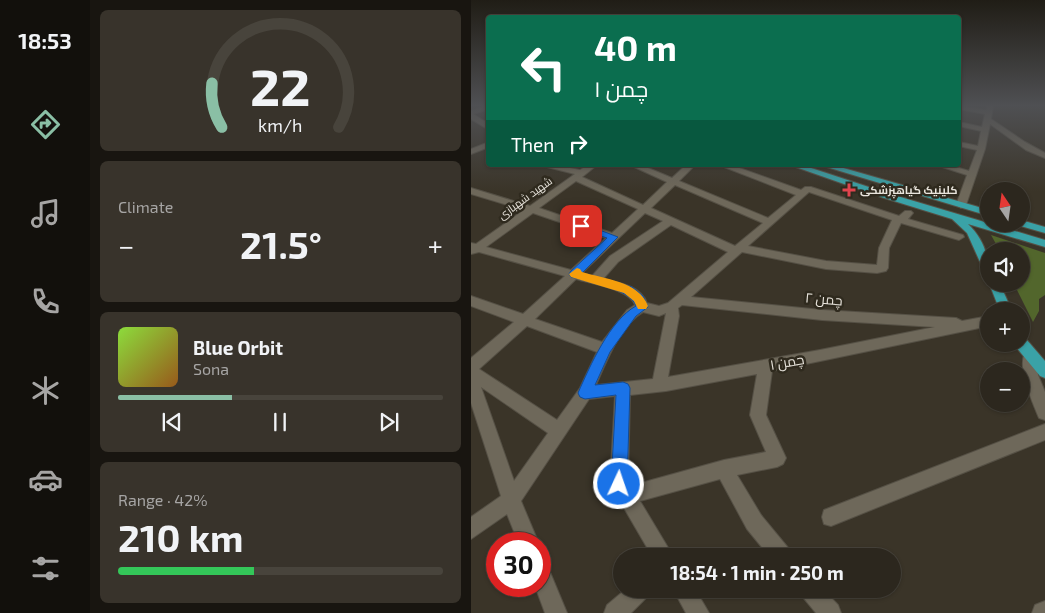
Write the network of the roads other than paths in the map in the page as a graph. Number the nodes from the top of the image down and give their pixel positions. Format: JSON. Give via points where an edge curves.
{"nodes":[{"id":1,"x":984,"y":135,"type":"edge"},
{"id":2,"x":1008,"y":135,"type":"edge"},
{"id":3,"x":486,"y":145,"type":"edge"},
{"id":4,"x":961,"y":145,"type":"edge"},
{"id":5,"x":981,"y":150,"type":"junction"},
{"id":6,"x":473,"y":151,"type":"edge"},
{"id":7,"x":486,"y":153,"type":"edge"},
{"id":8,"x":1045,"y":156,"type":"edge"},
{"id":9,"x":550,"y":167,"type":"edge"},
{"id":10,"x":590,"y":167,"type":"edge"},
{"id":11,"x":639,"y":167,"type":"edge"},
{"id":12,"x":689,"y":167,"type":"edge"},
{"id":13,"x":729,"y":167,"type":"edge"},
{"id":14,"x":800,"y":167,"type":"edge"},
{"id":15,"x":831,"y":167,"type":"edge"},
{"id":16,"x":947,"y":167,"type":"edge"},
{"id":17,"x":972,"y":174,"type":"junction"},
{"id":18,"x":578,"y":175,"type":"junction"},
{"id":19,"x":673,"y":182,"type":"junction"},
{"id":20,"x":471,"y":191,"type":"edge"},
{"id":21,"x":805,"y":192,"type":"junction"},
{"id":22,"x":961,"y":205,"type":"junction"},
{"id":23,"x":642,"y":208,"type":"junction"},
{"id":24,"x":531,"y":209,"type":"junction"},
{"id":25,"x":936,"y":210,"type":"junction"},
{"id":26,"x":980,"y":210,"type":"edge"},
{"id":27,"x":903,"y":216,"type":"junction"},
{"id":28,"x":670,"y":221,"type":"junction"},
{"id":29,"x":770,"y":222,"type":"junction"},
{"id":30,"x":1030,"y":222,"type":"edge"},
{"id":31,"x":1045,"y":223,"type":"edge"},
{"id":32,"x":1030,"y":224,"type":"edge"},
{"id":33,"x":1045,"y":230,"type":"edge"},
{"id":34,"x":613,"y":237,"type":"junction"},
{"id":35,"x":959,"y":237,"type":"dead end"},
{"id":36,"x":1045,"y":244,"type":"edge"},
{"id":37,"x":473,"y":249,"type":"edge"},
{"id":38,"x":980,"y":249,"type":"edge"},
{"id":39,"x":738,"y":250,"type":"junction"},
{"id":40,"x":574,"y":274,"type":"junction"},
{"id":41,"x":595,"y":280,"type":"junction"},
{"id":42,"x":471,"y":301,"type":"edge"},
{"id":43,"x":676,"y":303,"type":"junction"},
{"id":44,"x":642,"y":307,"type":"junction"},
{"id":45,"x":524,"y":321,"type":"junction"},
{"id":46,"x":980,"y":323,"type":"edge"},
{"id":47,"x":967,"y":325,"type":"junction"},
{"id":48,"x":605,"y":349,"type":"junction"},
{"id":49,"x":1027,"y":352,"type":"edge"},
{"id":50,"x":1030,"y":356,"type":"junction"},
{"id":51,"x":765,"y":366,"type":"junction"},
{"id":52,"x":471,"y":367,"type":"edge"},
{"id":53,"x":471,"y":372,"type":"edge"},
{"id":54,"x":1045,"y":372,"type":"edge"},
{"id":55,"x":471,"y":380,"type":"edge"},
{"id":56,"x":659,"y":385,"type":"junction"},
{"id":57,"x":623,"y":388,"type":"junction"},
{"id":58,"x":585,"y":393,"type":"junction"},
{"id":59,"x":1045,"y":413,"type":"edge"},
{"id":60,"x":559,"y":430,"type":"junction"},
{"id":61,"x":1045,"y":432,"type":"edge"},
{"id":62,"x":724,"y":469,"type":"junction"},
{"id":63,"x":622,"y":490,"type":"junction"},
{"id":64,"x":511,"y":500,"type":"junction"},
{"id":65,"x":831,"y":517,"type":"dead end"},
{"id":66,"x":471,"y":529,"type":"edge"},
{"id":67,"x":524,"y":532,"type":"edge"},
{"id":68,"x":658,"y":548,"type":"edge"},
{"id":69,"x":775,"y":548,"type":"edge"},
{"id":70,"x":550,"y":597,"type":"edge"},
{"id":71,"x":631,"y":598,"type":"edge"},
{"id":72,"x":689,"y":598,"type":"edge"},
{"id":73,"x":817,"y":598,"type":"edge"},
{"id":74,"x":556,"y":613,"type":"edge"},
{"id":75,"x":615,"y":613,"type":"edge"},
{"id":76,"x":698,"y":613,"type":"edge"},
{"id":77,"x":830,"y":613,"type":"edge"}],
"edges":[{"from":1,"to":5,"type":"street"},
{"from":2,"to":8,"type":"street"},
{"from":3,"to":6,"type":"street"},
{"from":4,"to":5,"type":"street"},
{"from":5,"to":17,"type":"street"},
{"from":6,"to":7,"type":"street"},
{"from":9,"to":18,"type":"street"},
{"from":10,"to":18,"type":"street","name":"شهید شهبازی"},
{"from":11,"to":19,"type":"street"},
{"from":12,"to":19,"type":"street"},
{"from":13,"to":21,"type":"street"},
{"from":14,"to":25,"type":"main road"},
{"from":15,"to":22,"type":"main road"},
{"from":16,"to":17,"type":"street"},
{"from":17,"to":22,"type":"street"},
{"from":18,"to":23,"type":"street"},
{"from":18,"to":24,"type":"street","name":"شهید شهبازی"},
{"from":19,"to":23,"type":"street"},
{"from":19,"to":29,"type":"street"},
{"from":20,"to":24,"type":"street"},
{"from":21,"to":27,"type":"street"},
{"from":21,"to":29,"type":"street"},
{"from":22,"to":26,"type":"main road"},
{"from":23,"to":28,"type":"street"},
{"from":23,"to":34,"type":"street"},
{"from":24,"to":34,"type":"street"},
{"from":24,"to":37,"type":"street","name":"شهید شهبازی"},
{"from":25,"to":36,"type":"main road"},
{"from":25,"to":38,"type":"main road","via":[[967,227]]},
{"from":27,"to":35,"type":"street"},
{"from":27,"to":39,"type":"street","via":[[884,248],[882,268],[825,265]]},
{"from":28,"to":39,"type":"street"},
{"from":28,"to":41,"type":"street","via":[[613,259]]},
{"from":29,"to":39,"type":"street"},
{"from":30,"to":31,"type":"main road"},
{"from":32,"to":33,"type":"main road"},
{"from":34,"to":40,"type":"street"},
{"from":37,"to":40,"type":"street"},
{"from":39,"to":43,"type":"street"},
{"from":40,"to":41,"type":"street"},
{"from":40,"to":45,"type":"street"},
{"from":41,"to":44,"type":"street","via":[[628,290],[639,299]]},
{"from":42,"to":45,"type":"street"},
{"from":43,"to":44,"type":"street","name":"چمن ۲","via":[[659,311]]},
{"from":43,"to":47,"type":"street","name":"چمن ۲"},
{"from":43,"to":56,"type":"street"},
{"from":44,"to":48,"type":"street","via":[[631,313]]},
{"from":45,"to":48,"type":"street"},
{"from":45,"to":52,"type":"street"},
{"from":46,"to":47,"type":"street","name":"چمن ۱"},
{"from":47,"to":51,"type":"street","name":"چمن ۱"},
{"from":48,"to":58,"type":"street"},
{"from":49,"to":50,"type":"main road"},
{"from":50,"to":54,"type":"main road"},
{"from":50,"to":59,"type":"street","via":[[1031,375]]},
{"from":51,"to":56,"type":"street","name":"چمن ۱"},
{"from":51,"to":62,"type":"street","via":[[758,414],[777,458]]},
{"from":53,"to":60,"type":"street"},
{"from":55,"to":64,"type":"street"},
{"from":56,"to":57,"type":"street","name":"چمن ۱"},
{"from":57,"to":58,"type":"street","name":"چمن ۱"},
{"from":57,"to":63,"type":"street"},
{"from":58,"to":60,"type":"street"},
{"from":60,"to":64,"type":"street"},
{"from":61,"to":65,"type":"street"},
{"from":62,"to":63,"type":"street"},
{"from":62,"to":69,"type":"street","via":[[754,522]]},
{"from":63,"to":68,"type":"street"},
{"from":64,"to":66,"type":"street"},
{"from":64,"to":67,"type":"street"},
{"from":70,"to":74,"type":"street"},
{"from":71,"to":75,"type":"street"},
{"from":72,"to":76,"type":"street"},
{"from":73,"to":77,"type":"street"}]}
